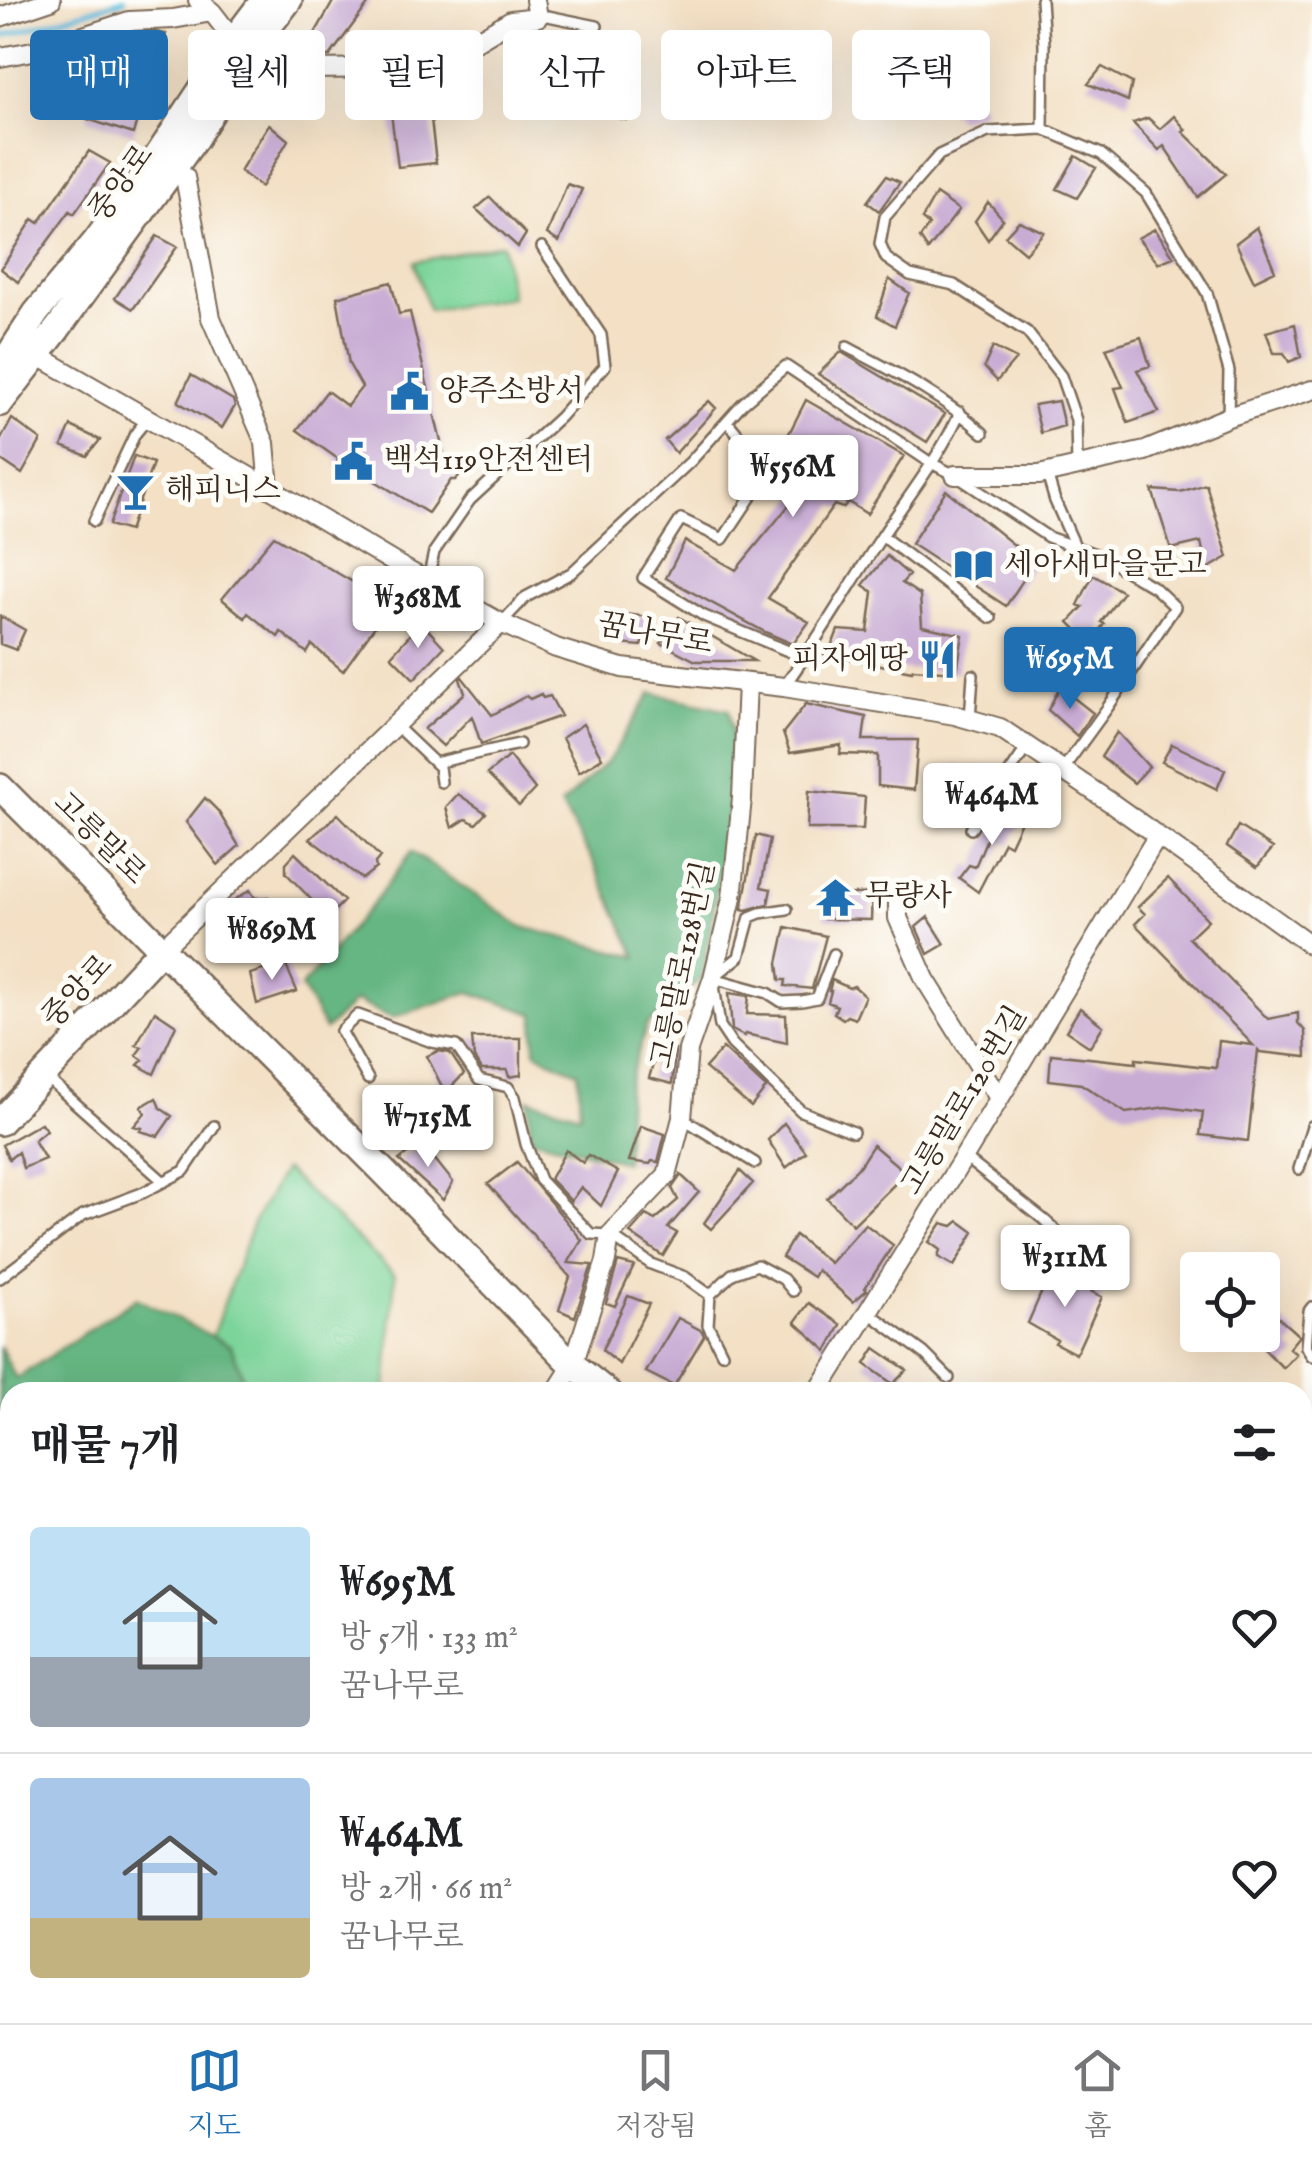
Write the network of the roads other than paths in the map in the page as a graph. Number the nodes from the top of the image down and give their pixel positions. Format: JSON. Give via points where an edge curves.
{"nodes":[{"id":1,"x":51,"y":0,"type":"edge"},
{"id":2,"x":264,"y":0,"type":"edge"},
{"id":3,"x":289,"y":0,"type":"edge"},
{"id":4,"x":1040,"y":0,"type":"edge"},
{"id":5,"x":204,"y":5,"type":"edge"},
{"id":6,"x":536,"y":9,"type":"edge"},
{"id":7,"x":0,"y":18,"type":"edge"},
{"id":8,"x":597,"y":26,"type":"dead end"},
{"id":9,"x":226,"y":30,"type":"edge"},
{"id":10,"x":250,"y":30,"type":"edge"},
{"id":11,"x":258,"y":30,"type":"edge"},
{"id":12,"x":0,"y":57,"type":"edge"},
{"id":13,"x":325,"y":69,"type":"edge"},
{"id":14,"x":188,"y":118,"type":"edge"},
{"id":15,"x":205,"y":120,"type":"edge"},
{"id":16,"x":1042,"y":128,"type":"junction"},
{"id":17,"x":175,"y":167,"type":"junction"},
{"id":18,"x":542,"y":247,"type":"dead end"},
{"id":19,"x":18,"y":342,"type":"edge"},
{"id":20,"x":847,"y":346,"type":"dead end"},
{"id":21,"x":0,"y":369,"type":"edge"},
{"id":22,"x":1312,"y":390,"type":"edge"},
{"id":23,"x":0,"y":403,"type":"edge"},
{"id":24,"x":960,"y":412,"type":"junction"},
{"id":25,"x":1228,"y":417,"type":"junction"},
{"id":26,"x":148,"y":418,"type":"junction"},
{"id":27,"x":727,"y":421,"type":"junction"},
{"id":28,"x":984,"y":433,"type":"dead end"},
{"id":29,"x":931,"y":463,"type":"junction"},
{"id":30,"x":1077,"y":466,"type":"junction"},
{"id":31,"x":955,"y":474,"type":"junction"},
{"id":32,"x":1047,"y":474,"type":"junction"},
{"id":33,"x":269,"y":488,"type":"junction"},
{"id":34,"x":94,"y":520,"type":"dead end"},
{"id":35,"x":882,"y":536,"type":"junction"},
{"id":36,"x":1075,"y":546,"type":"junction"},
{"id":37,"x":428,"y":580,"type":"junction"},
{"id":38,"x":992,"y":618,"type":"dead end"},
{"id":39,"x":502,"y":622,"type":"junction"},
{"id":40,"x":805,"y":658,"type":"junction"},
{"id":41,"x":973,"y":675,"type":"dead end"},
{"id":42,"x":747,"y":684,"type":"junction"},
{"id":43,"x":784,"y":687,"type":"junction"},
{"id":44,"x":970,"y":719,"type":"junction"},
{"id":45,"x":396,"y":724,"type":"junction"},
{"id":46,"x":519,"y":744,"type":"dead end"},
{"id":47,"x":1027,"y":747,"type":"junction"},
{"id":48,"x":435,"y":763,"type":"junction"},
{"id":49,"x":1062,"y":770,"type":"junction"},
{"id":50,"x":441,"y":782,"type":"dead end"},
{"id":51,"x":0,"y":786,"type":"edge"},
{"id":52,"x":971,"y":829,"type":"dead end"},
{"id":53,"x":1158,"y":837,"type":"junction"},
{"id":54,"x":898,"y":898,"type":"dead end"},
{"id":55,"x":787,"y":909,"type":"dead end"},
{"id":56,"x":1312,"y":946,"type":"edge"},
{"id":57,"x":162,"y":949,"type":"junction"},
{"id":58,"x":834,"y":954,"type":"dead end"},
{"id":59,"x":713,"y":978,"type":"junction"},
{"id":60,"x":44,"y":1076,"type":"junction"},
{"id":61,"x":368,"y":1079,"type":"dead end"},
{"id":62,"x":1000,"y":1098,"type":"junction"},
{"id":63,"x":682,"y":1118,"type":"junction"},
{"id":64,"x":0,"y":1122,"type":"edge"},
{"id":65,"x":214,"y":1126,"type":"dead end"},
{"id":66,"x":1312,"y":1126,"type":"edge"},
{"id":67,"x":853,"y":1132,"type":"dead end"},
{"id":68,"x":964,"y":1157,"type":"junction"},
{"id":69,"x":755,"y":1163,"type":"dead end"},
{"id":70,"x":1299,"y":1169,"type":"dead end"},
{"id":71,"x":164,"y":1182,"type":"junction"},
{"id":72,"x":610,"y":1235,"type":"junction"},
{"id":73,"x":1106,"y":1276,"type":"dead end"},
{"id":74,"x":0,"y":1278,"type":"edge"},
{"id":75,"x":794,"y":1291,"type":"dead end"},
{"id":76,"x":710,"y":1295,"type":"junction"},
{"id":77,"x":1312,"y":1307,"type":"edge"},
{"id":78,"x":868,"y":1312,"type":"junction"},
{"id":79,"x":722,"y":1354,"type":"dead end"},
{"id":80,"x":1312,"y":1356,"type":"edge"},
{"id":81,"x":572,"y":1365,"type":"junction"},
{"id":82,"x":949,"y":1378,"type":"dead end"},
{"id":83,"x":562,"y":1382,"type":"edge"},
{"id":84,"x":594,"y":1382,"type":"edge"},
{"id":85,"x":824,"y":1382,"type":"edge"}],
"edges":[{"from":1,"to":7,"type":"street"},
{"from":2,"to":10,"type":"street","name":"중앙로"},
{"from":3,"to":11,"type":"street","name":"중앙로"},
{"from":4,"to":16,"type":"lane"},
{"from":5,"to":9,"type":"street"},
{"from":5,"to":12,"type":"street","via":[[173,20],[129,21],[44,50]]},
{"from":6,"to":8,"type":"lane"},
{"from":6,"to":13,"type":"street","via":[[431,68]]},
{"from":14,"to":19,"type":"street","name":"중앙로"},
{"from":15,"to":17,"type":"street","name":"중앙로"},
{"from":16,"to":25,"type":"lane","via":[[1102,154],[1146,193],[1207,293],[1229,371]]},
{"from":16,"to":30,"type":"lane","via":[[988,132],[939,155],[885,217],[880,244],[886,258],[910,275],[954,286],[1028,332],[1062,376],[1076,420]]},
{"from":17,"to":19,"type":"street","name":"중앙로"},
{"from":17,"to":33,"type":"street","via":[[185,177],[211,318],[266,443]]},
{"from":18,"to":37,"type":"lane","via":[[601,334],[606,366],[470,500],[434,552]]},
{"from":19,"to":21,"type":"street","name":"중앙로"},
{"from":19,"to":23,"type":"street","name":"중앙로"},
{"from":19,"to":26,"type":"street","name":"꿈나무로"},
{"from":20,"to":24,"type":"lane"},
{"from":22,"to":25,"type":"street"},
{"from":24,"to":28,"type":"lane"},
{"from":24,"to":29,"type":"lane"},
{"from":25,"to":30,"type":"street","via":[[1144,451]]},
{"from":26,"to":33,"type":"street","name":"꿈나무로"},
{"from":26,"to":34,"type":"lane"},
{"from":27,"to":29,"type":"lane","via":[[786,366]]},
{"from":27,"to":39,"type":"lane","via":[[571,573],[526,597]]},
{"from":27,"to":40,"type":"lane","via":[[768,471],[722,539],[682,519],[643,578],[704,616]]},
{"from":29,"to":31,"type":"lane"},
{"from":29,"to":35,"type":"lane"},
{"from":30,"to":32,"type":"street"},
{"from":31,"to":32,"type":"street"},
{"from":31,"to":36,"type":"lane","via":[[1048,537]]},
{"from":32,"to":36,"type":"lane"},
{"from":33,"to":37,"type":"street","name":"꿈나무로"},
{"from":35,"to":38,"type":"lane"},
{"from":35,"to":40,"type":"lane"},
{"from":36,"to":49,"type":"lane","via":[[1155,588],[1175,607]]},
{"from":37,"to":39,"type":"street","name":"꿈나무로"},
{"from":39,"to":42,"type":"street","name":"꿈나무로","via":[[622,668]]},
{"from":39,"to":45,"type":"street"},
{"from":40,"to":43,"type":"lane"},
{"from":41,"to":44,"type":"lane"},
{"from":42,"to":43,"type":"street","name":"꿈나무로"},
{"from":42,"to":59,"type":"street","name":"고릉말로128번길","via":[[732,898]]},
{"from":43,"to":44,"type":"street","name":"꿈나무로"},
{"from":44,"to":47,"type":"street","name":"꿈나무로","via":[[1000,728]]},
{"from":45,"to":48,"type":"lane"},
{"from":45,"to":57,"type":"street"},
{"from":46,"to":48,"type":"lane"},
{"from":47,"to":49,"type":"street","name":"꿈나무로"},
{"from":47,"to":52,"type":"lane"},
{"from":48,"to":50,"type":"lane"},
{"from":49,"to":53,"type":"street","name":"꿈나무로"},
{"from":51,"to":57,"type":"street","name":"고릉말로"},
{"from":53,"to":56,"type":"street","name":"꿈나무로"},
{"from":53,"to":62,"type":"street","name":"고릉말로120번길"},
{"from":54,"to":62,"type":"street","via":[[898,918],[925,979]]},
{"from":55,"to":59,"type":"lane","via":[[750,917],[739,957]]},
{"from":57,"to":60,"type":"street","name":"중앙로"},
{"from":57,"to":81,"type":"street","name":"고릉말로"},
{"from":58,"to":59,"type":"lane","via":[[817,998],[802,1002],[782,1002]]},
{"from":59,"to":63,"type":"street","name":"고릉말로128번길","via":[[688,1050]]},
{"from":59,"to":67,"type":"lane","via":[[720,1026],[732,1044],[801,1111]]},
{"from":60,"to":64,"type":"street","name":"중앙로"},
{"from":60,"to":71,"type":"lane"},
{"from":61,"to":72,"type":"lane","via":[[342,1031],[358,1015],[456,1046],[479,1080],[508,1087],[515,1097],[540,1180],[590,1234]]},
{"from":62,"to":68,"type":"street","name":"고릉말로120번길"},
{"from":63,"to":69,"type":"lane"},
{"from":63,"to":72,"type":"street","name":"고릉말로128번길","via":[[667,1175]]},
{"from":65,"to":71,"type":"lane","via":[[184,1172]]},
{"from":66,"to":70,"type":"lane"},
{"from":68,"to":73,"type":"lane"},
{"from":68,"to":78,"type":"street","name":"고릉말로120번길"},
{"from":71,"to":74,"type":"lane","via":[[83,1215]]},
{"from":72,"to":76,"type":"lane"},
{"from":72,"to":81,"type":"street"},
{"from":75,"to":76,"type":"lane","via":[[757,1265],[732,1274]]},
{"from":76,"to":79,"type":"lane","via":[[708,1325]]},
{"from":77,"to":80,"type":"lane","via":[[1306,1346]]},
{"from":78,"to":82,"type":"lane"},
{"from":78,"to":85,"type":"street","name":"고릉말로120번길"},
{"from":81,"to":83,"type":"street"},
{"from":81,"to":84,"type":"street","name":"고릉말로"}]}
